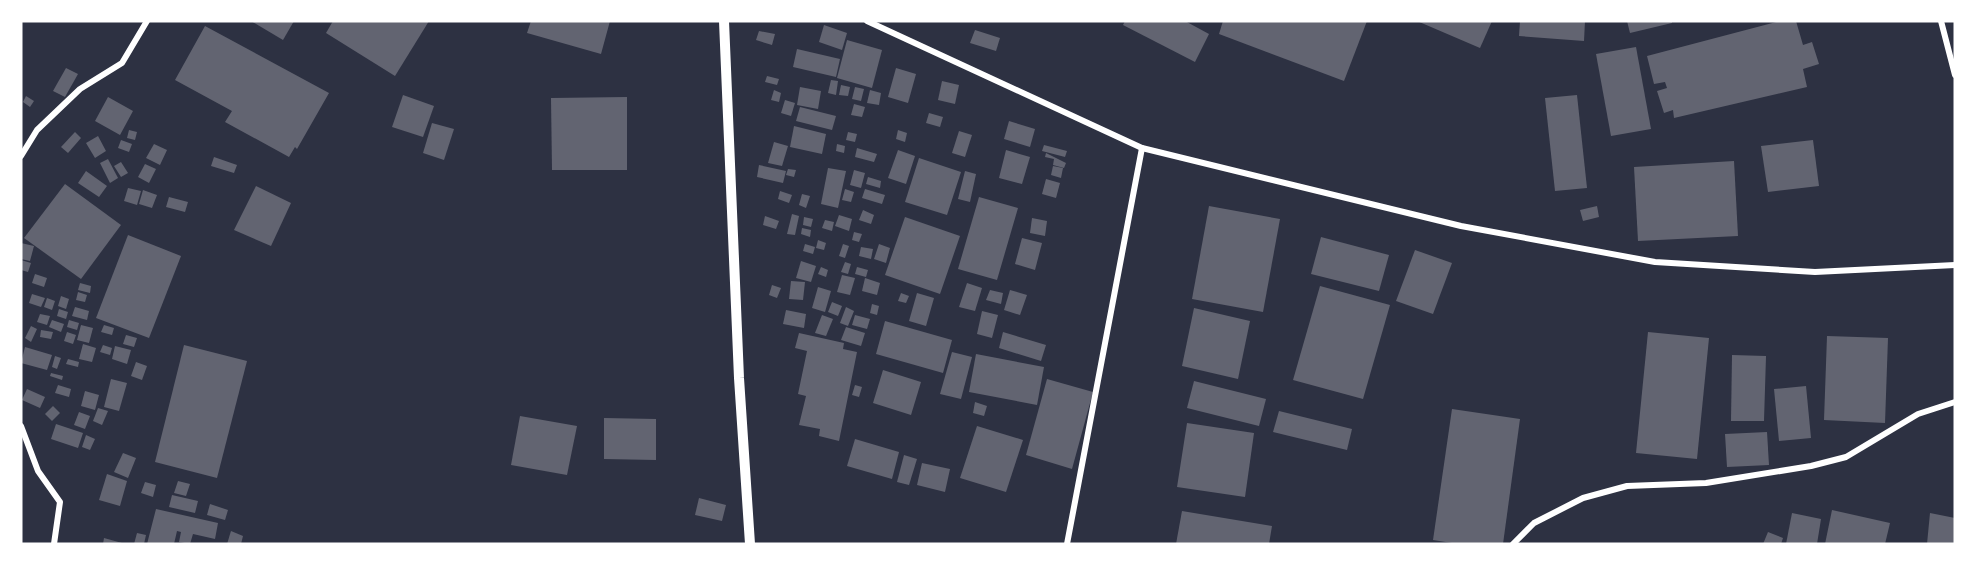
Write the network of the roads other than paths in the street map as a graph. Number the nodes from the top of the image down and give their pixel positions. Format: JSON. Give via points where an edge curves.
{"nodes":[{"id":1,"x":147,"y":21,"type":"edge"},
{"id":2,"x":724,"y":21,"type":"edge"},
{"id":3,"x":867,"y":21,"type":"edge"},
{"id":4,"x":1941,"y":21,"type":"edge"},
{"id":5,"x":1955,"y":75,"type":"edge"},
{"id":6,"x":1142,"y":148,"type":"junction"},
{"id":7,"x":21,"y":156,"type":"edge"},
{"id":8,"x":1955,"y":265,"type":"edge"},
{"id":9,"x":1955,"y":402,"type":"edge"},
{"id":10,"x":21,"y":426,"type":"edge"},
{"id":11,"x":54,"y":544,"type":"edge"},
{"id":12,"x":750,"y":544,"type":"edge"},
{"id":13,"x":1067,"y":544,"type":"edge"},
{"id":14,"x":1513,"y":544,"type":"edge"}],
"edges":[{"from":1,"to":7,"type":"street","via":[[122,63],[80,89],[37,130]]},
{"from":2,"to":12,"type":"street"},
{"from":3,"to":6,"type":"street"},
{"from":4,"to":5,"type":"street"},
{"from":6,"to":8,"type":"street","via":[[1461,226],[1655,262],[1815,273]]},
{"from":6,"to":13,"type":"street"},
{"from":9,"to":14,"type":"street","via":[[1918,414],[1846,457],[1706,483],[1627,486],[1583,498],[1534,523]]},
{"from":10,"to":11,"type":"street","via":[[38,471],[60,502]]}]}
